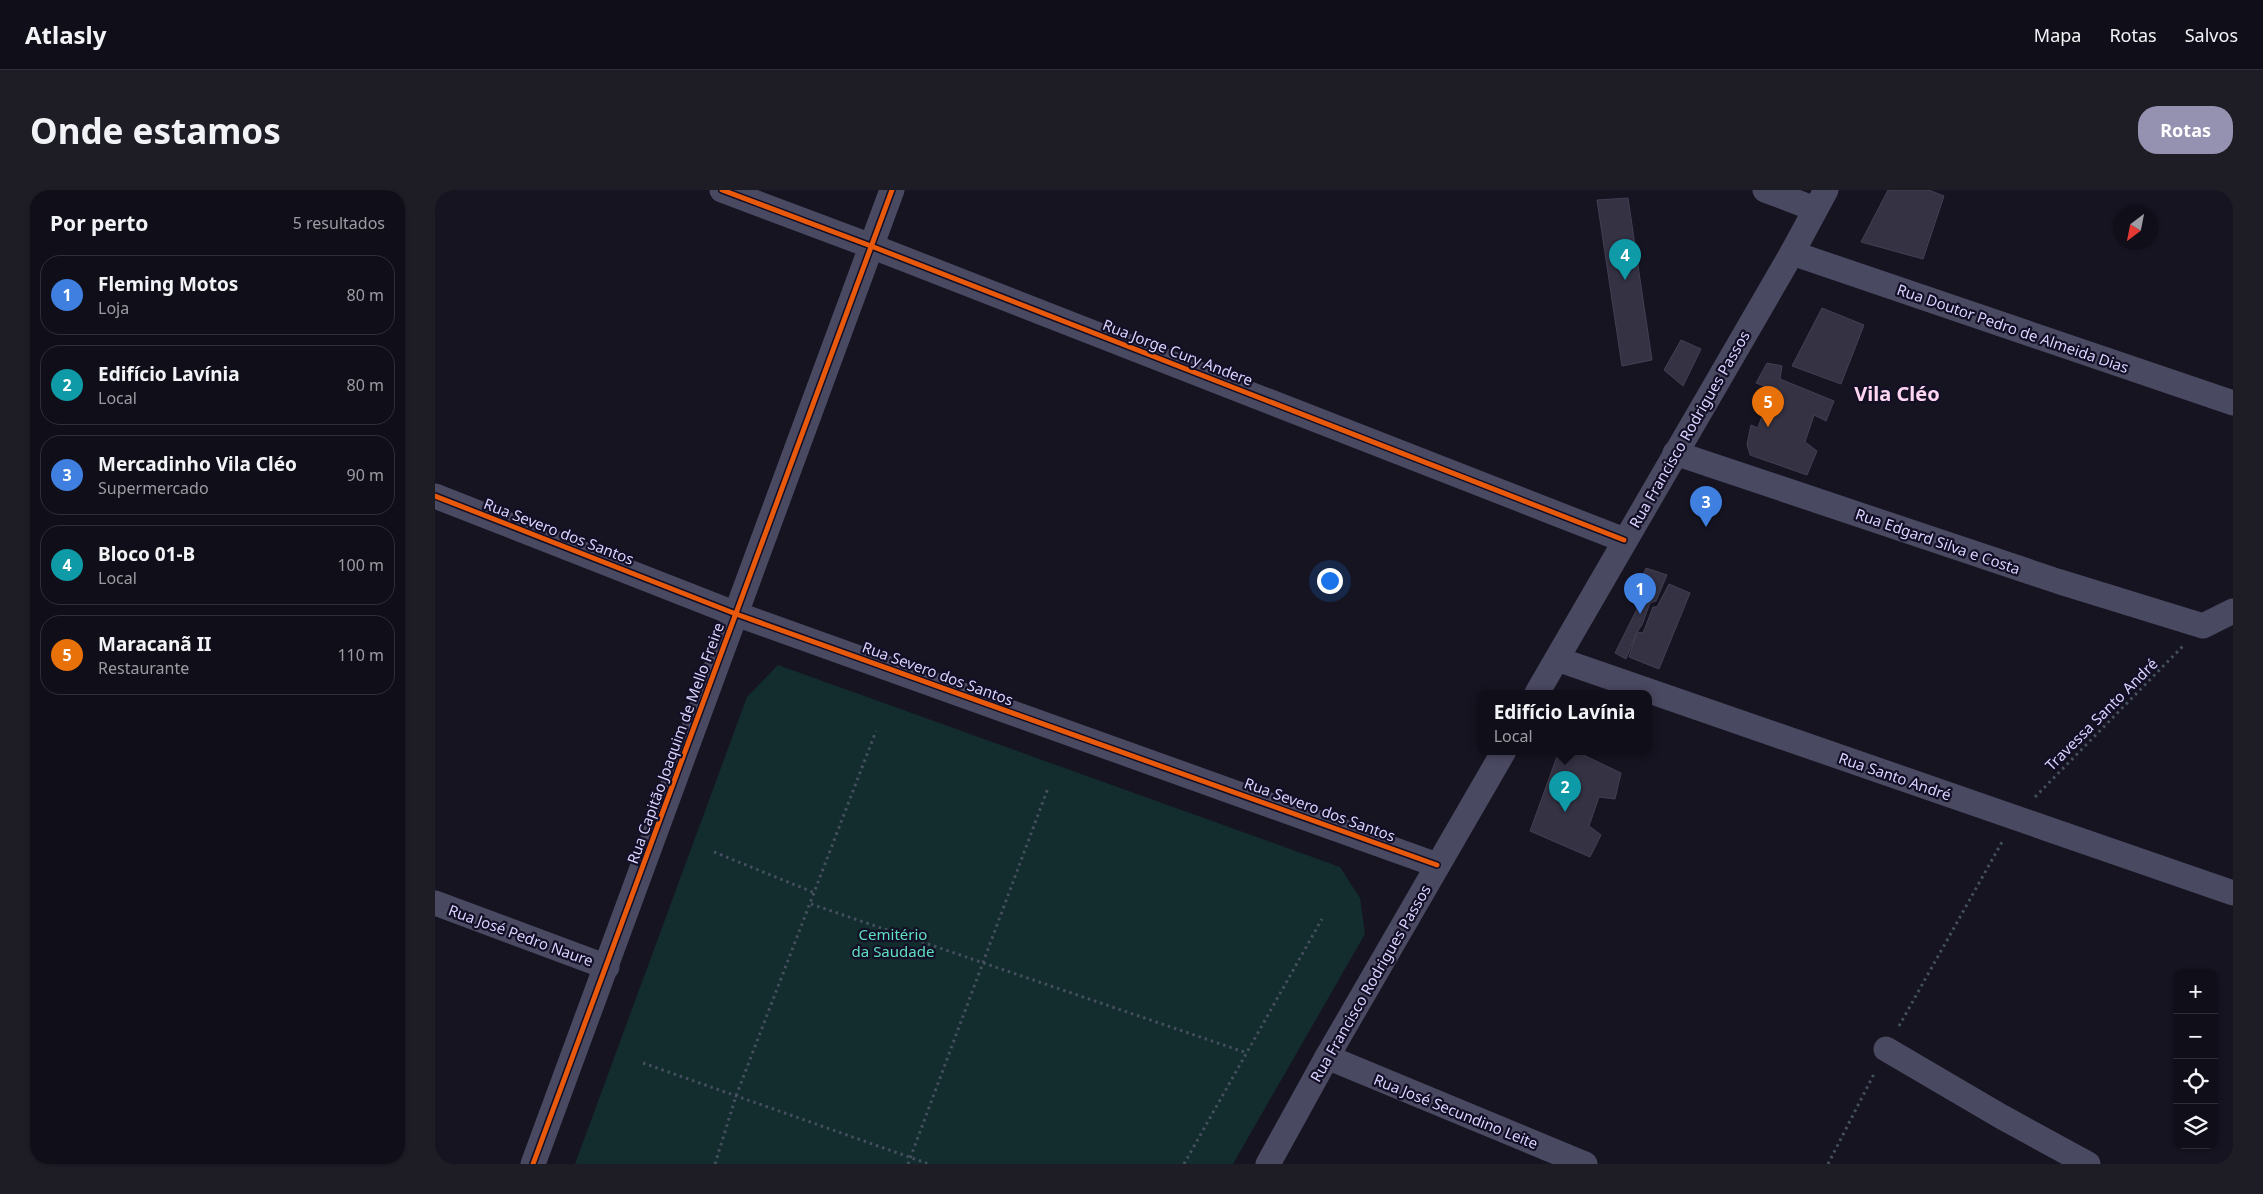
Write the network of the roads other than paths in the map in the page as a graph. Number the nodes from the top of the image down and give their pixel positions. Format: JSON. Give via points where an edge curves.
{"nodes":[{"id":1,"x":722,"y":190,"type":"edge"},
{"id":2,"x":891,"y":190,"type":"edge"},
{"id":3,"x":1765,"y":190,"type":"edge"},
{"id":4,"x":1821,"y":200,"type":"edge"},
{"id":5,"x":871,"y":246,"type":"junction"},
{"id":6,"x":1792,"y":253,"type":"junction"},
{"id":7,"x":2233,"y":403,"type":"edge"},
{"id":8,"x":1675,"y":453,"type":"junction"},
{"id":9,"x":435,"y":496,"type":"edge"},
{"id":10,"x":1624,"y":540,"type":"junction"},
{"id":11,"x":2233,"y":611,"type":"edge"},
{"id":12,"x":736,"y":614,"type":"junction"},
{"id":13,"x":1557,"y":659,"type":"junction"},
{"id":14,"x":1539,"y":690,"type":"edge"},
{"id":15,"x":1647,"y":690,"type":"edge"},
{"id":16,"x":1652,"y":692,"type":"edge"},
{"id":17,"x":1502,"y":755,"type":"edge"},
{"id":18,"x":1437,"y":864,"type":"junction"},
{"id":19,"x":2233,"y":893,"type":"edge"},
{"id":20,"x":435,"y":903,"type":"edge"},
{"id":21,"x":607,"y":967,"type":"junction"},
{"id":22,"x":1886,"y":1049,"type":"road end"},
{"id":23,"x":1327,"y":1057,"type":"junction"},
{"id":24,"x":533,"y":1164,"type":"edge"},
{"id":25,"x":1268,"y":1164,"type":"edge"},
{"id":26,"x":1585,"y":1164,"type":"edge"},
{"id":27,"x":2088,"y":1164,"type":"edge"}],
"edges":[{"from":1,"to":5,"type":"street","name":"Rua Jorge Cury Andere"},
{"from":2,"to":5,"type":"street","name":"Rua Capitão Joaquim de Mello Freire"},
{"from":3,"to":4,"type":"street"},
{"from":4,"to":6,"type":"street","name":"Rua Francisco Rodrigues Passos"},
{"from":5,"to":10,"type":"street","name":"Rua Jorge Cury Andere"},
{"from":5,"to":12,"type":"street","name":"Rua Capitão Joaquim de Mello Freire"},
{"from":6,"to":7,"type":"street","name":"Rua Doutor Pedro de Almeida Dias"},
{"from":6,"to":8,"type":"street","name":"Rua Francisco Rodrigues Passos"},
{"from":8,"to":10,"type":"street","name":"Rua Francisco Rodrigues Passos"},
{"from":8,"to":11,"type":"street","name":"Rua Edgard Silva e Costa","via":[[2057,581],[2203,626]]},
{"from":9,"to":12,"type":"street","name":"Rua Severo dos Santos"},
{"from":10,"to":13,"type":"street","name":"Rua Francisco Rodrigues Passos"},
{"from":12,"to":18,"type":"street","name":"Rua Severo dos Santos"},
{"from":12,"to":21,"type":"street","name":"Rua Capitão Joaquim de Mello Freire"},
{"from":13,"to":14,"type":"street","name":"Rua Francisco Rodrigues Passos"},
{"from":13,"to":15,"type":"street","name":"Rua Santo André"},
{"from":16,"to":19,"type":"street","name":"Rua Santo André"},
{"from":17,"to":18,"type":"street","name":"Rua Francisco Rodrigues Passos"},
{"from":18,"to":23,"type":"street","name":"Rua Francisco Rodrigues Passos"},
{"from":20,"to":21,"type":"street","name":"Rua José Pedro Naure"},
{"from":21,"to":24,"type":"street","name":"Rua Capitão Joaquim de Mello Freire"},
{"from":22,"to":27,"type":"street"},
{"from":23,"to":25,"type":"street","name":"Rua Francisco Rodrigues Passos"},
{"from":23,"to":26,"type":"street","name":"Rua José Secundino Leite"}]}
